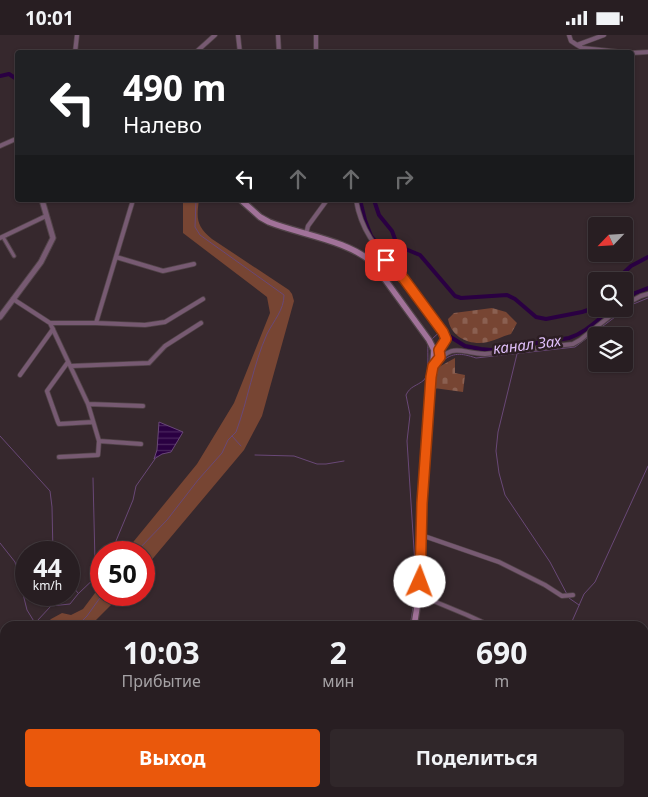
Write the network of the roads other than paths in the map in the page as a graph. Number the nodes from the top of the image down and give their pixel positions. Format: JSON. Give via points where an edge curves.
{"nodes":[{"id":1,"x":77,"y":35,"type":"edge"},
{"id":2,"x":214,"y":35,"type":"edge"},
{"id":3,"x":238,"y":35,"type":"edge"},
{"id":4,"x":278,"y":35,"type":"edge"},
{"id":5,"x":316,"y":35,"type":"edge"},
{"id":6,"x":569,"y":35,"type":"edge"},
{"id":7,"x":604,"y":35,"type":"edge"},
{"id":8,"x":577,"y":45,"type":"junction"},
{"id":9,"x":75,"y":50,"type":"edge"},
{"id":10,"x":198,"y":50,"type":"edge"},
{"id":11,"x":240,"y":50,"type":"edge"},
{"id":12,"x":279,"y":50,"type":"edge"},
{"id":13,"x":316,"y":50,"type":"edge"},
{"id":14,"x":601,"y":50,"type":"edge"},
{"id":15,"x":634,"y":53,"type":"edge"},
{"id":16,"x":648,"y":53,"type":"edge"},
{"id":17,"x":15,"y":139,"type":"edge"},
{"id":18,"x":0,"y":146,"type":"edge"},
{"id":19,"x":42,"y":202,"type":"edge"},
{"id":20,"x":132,"y":202,"type":"edge"},
{"id":21,"x":242,"y":202,"type":"edge"},
{"id":22,"x":326,"y":202,"type":"edge"},
{"id":23,"x":356,"y":202,"type":"edge"},
{"id":24,"x":46,"y":216,"type":"junction"},
{"id":25,"x":306,"y":234,"type":"junction"},
{"id":26,"x":2,"y":237,"type":"edge"},
{"id":27,"x":14,"y":256,"type":"dead end"},
{"id":28,"x":116,"y":257,"type":"junction"},
{"id":29,"x":194,"y":263,"type":"dead end"},
{"id":30,"x":648,"y":294,"type":"edge"},
{"id":31,"x":13,"y":299,"type":"junction"},
{"id":32,"x":203,"y":299,"type":"dead end"},
{"id":33,"x":633,"y":300,"type":"edge"},
{"id":34,"x":0,"y":317,"type":"edge"},
{"id":35,"x":609,"y":317,"type":"edge"},
{"id":36,"x":50,"y":323,"type":"junction"},
{"id":37,"x":96,"y":323,"type":"junction"},
{"id":38,"x":201,"y":323,"type":"dead end"},
{"id":39,"x":53,"y":329,"type":"junction"},
{"id":40,"x":437,"y":350,"type":"junction"},
{"id":41,"x":440,"y":357,"type":"junction"},
{"id":42,"x":70,"y":364,"type":"junction"},
{"id":43,"x":433,"y":366,"type":"junction"},
{"id":44,"x":20,"y":375,"type":"dead end"},
{"id":45,"x":88,"y":404,"type":"junction"},
{"id":46,"x":143,"y":406,"type":"dead end"},
{"id":47,"x":93,"y":422,"type":"junction"},
{"id":48,"x":98,"y":441,"type":"junction"},
{"id":49,"x":141,"y":443,"type":"dead end"},
{"id":50,"x":59,"y":457,"type":"dead end"},
{"id":51,"x":421,"y":535,"type":"junction"},
{"id":52,"x":419,"y":595,"type":"junction"},
{"id":53,"x":573,"y":595,"type":"dead end"},
{"id":54,"x":415,"y":621,"type":"edge"},
{"id":55,"x":479,"y":621,"type":"edge"}],
"edges":[{"from":1,"to":9,"type":"street"},
{"from":2,"to":10,"type":"street"},
{"from":3,"to":11,"type":"street"},
{"from":4,"to":12,"type":"street"},
{"from":5,"to":13,"type":"street"},
{"from":6,"to":8,"type":"street"},
{"from":7,"to":8,"type":"street"},
{"from":8,"to":14,"type":"street"},
{"from":15,"to":16,"type":"street"},
{"from":17,"to":18,"type":"street"},
{"from":19,"to":24,"type":"street"},
{"from":20,"to":28,"type":"street"},
{"from":21,"to":25,"type":"main road","via":[[269,222]]},
{"from":22,"to":25,"type":"street"},
{"from":23,"to":40,"type":"street","via":[[371,241],[443,332],[446,339]]},
{"from":24,"to":26,"type":"street"},
{"from":24,"to":31,"type":"street","via":[[53,239],[41,262]]},
{"from":25,"to":40,"type":"main road","via":[[346,247],[373,263]]},
{"from":26,"to":27,"type":"street"},
{"from":28,"to":29,"type":"street","via":[[163,271]]},
{"from":28,"to":37,"type":"street"},
{"from":30,"to":33,"type":"street"},
{"from":31,"to":34,"type":"street"},
{"from":31,"to":36,"type":"street"},
{"from":32,"to":37,"type":"street","via":[[165,322],[145,325]]},
{"from":35,"to":41,"type":"street","via":[[573,344],[486,354],[457,349]]},
{"from":36,"to":37,"type":"street"},
{"from":36,"to":39,"type":"street"},
{"from":38,"to":42,"type":"street","via":[[165,346],[149,363]]},
{"from":39,"to":42,"type":"street"},
{"from":39,"to":44,"type":"street"},
{"from":40,"to":41,"type":"street"},
{"from":40,"to":43,"type":"main road"},
{"from":41,"to":43,"type":"street"},
{"from":42,"to":45,"type":"street"},
{"from":42,"to":47,"type":"street","via":[[47,391],[58,422]]},
{"from":43,"to":51,"type":"main road"},
{"from":45,"to":46,"type":"street"},
{"from":45,"to":47,"type":"street"},
{"from":47,"to":48,"type":"street"},
{"from":48,"to":49,"type":"street"},
{"from":48,"to":50,"type":"street","via":[[98,455]]},
{"from":51,"to":52,"type":"main road"},
{"from":51,"to":53,"type":"street","via":[[499,562],[562,596]]},
{"from":52,"to":54,"type":"main road"},
{"from":52,"to":55,"type":"street"}]}
